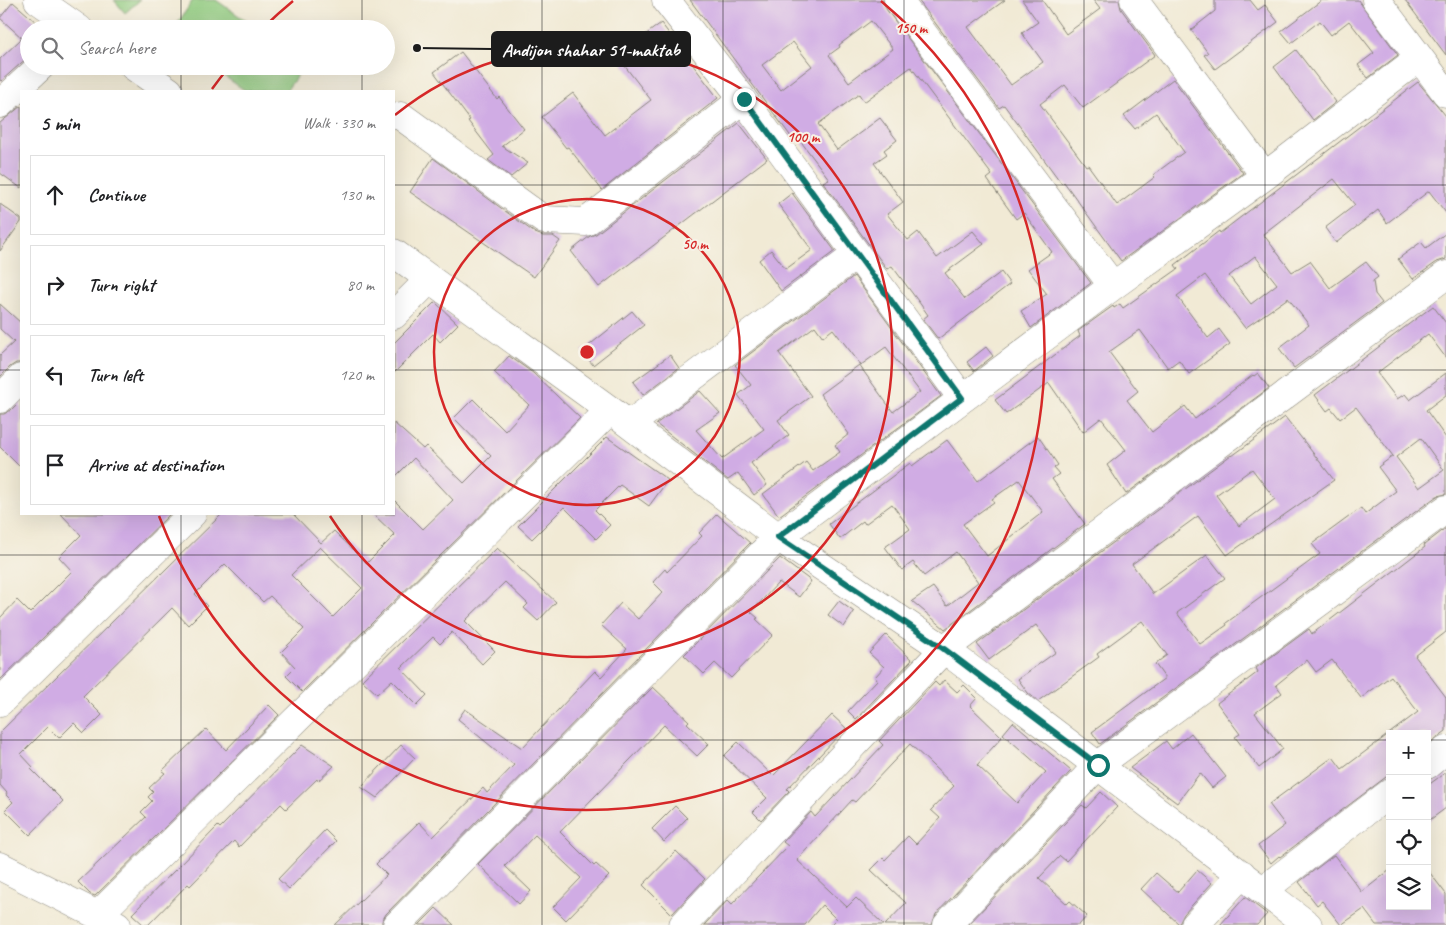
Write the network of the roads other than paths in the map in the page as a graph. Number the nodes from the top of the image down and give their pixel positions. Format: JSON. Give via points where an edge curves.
{"nodes":[{"id":1,"x":38,"y":0,"type":"edge"},
{"id":2,"x":666,"y":0,"type":"edge"},
{"id":3,"x":898,"y":0,"type":"edge"},
{"id":4,"x":1134,"y":0,"type":"edge"},
{"id":5,"x":1376,"y":0,"type":"edge"},
{"id":6,"x":66,"y":20,"type":"edge"},
{"id":7,"x":1420,"y":58,"type":"junction"},
{"id":8,"x":31,"y":75,"type":"edge"},
{"id":9,"x":146,"y":75,"type":"edge"},
{"id":10,"x":168,"y":90,"type":"edge"},
{"id":11,"x":1446,"y":93,"type":"edge"},
{"id":12,"x":744,"y":99,"type":"junction"},
{"id":13,"x":0,"y":104,"type":"edge"},
{"id":14,"x":401,"y":116,"type":"dead end"},
{"id":15,"x":1265,"y":176,"type":"junction"},
{"id":16,"x":395,"y":253,"type":"edge"},
{"id":17,"x":856,"y":255,"type":"junction"},
{"id":18,"x":1446,"y":275,"type":"edge"},
{"id":19,"x":430,"y":279,"type":"junction"},
{"id":20,"x":1112,"y":286,"type":"junction"},
{"id":21,"x":395,"y":314,"type":"edge"},
{"id":22,"x":20,"y":379,"type":"edge"},
{"id":23,"x":962,"y":398,"type":"junction"},
{"id":24,"x":0,"y":399,"type":"edge"},
{"id":25,"x":620,"y":417,"type":"junction"},
{"id":26,"x":1446,"y":509,"type":"edge"},
{"id":27,"x":191,"y":515,"type":"edge"},
{"id":28,"x":778,"y":537,"type":"junction"},
{"id":29,"x":944,"y":649,"type":"junction"},
{"id":30,"x":0,"y":702,"type":"edge"},
{"id":31,"x":1446,"y":750,"type":"edge"},
{"id":32,"x":1431,"y":762,"type":"edge"},
{"id":33,"x":1098,"y":765,"type":"junction"},
{"id":34,"x":1386,"y":796,"type":"edge"},
{"id":35,"x":0,"y":866,"type":"edge"},
{"id":36,"x":1253,"y":882,"type":"junction"},
{"id":37,"x":107,"y":920,"type":"edge"},
{"id":38,"x":397,"y":925,"type":"edge"},
{"id":39,"x":683,"y":925,"type":"edge"},
{"id":40,"x":947,"y":925,"type":"edge"},
{"id":41,"x":1195,"y":925,"type":"edge"},
{"id":42,"x":1308,"y":925,"type":"edge"}],
"edges":[{"from":1,"to":6,"type":"street"},
{"from":2,"to":12,"type":"street"},
{"from":3,"to":20,"type":"street"},
{"from":4,"to":15,"type":"street"},
{"from":5,"to":7,"type":"street"},
{"from":7,"to":11,"type":"street"},
{"from":7,"to":15,"type":"street"},
{"from":8,"to":13,"type":"street"},
{"from":9,"to":10,"type":"street"},
{"from":12,"to":14,"type":"street","via":[[586,222],[544,220]]},
{"from":12,"to":17,"type":"street"},
{"from":15,"to":20,"type":"street"},
{"from":16,"to":19,"type":"street"},
{"from":17,"to":23,"type":"street"},
{"from":17,"to":25,"type":"street"},
{"from":18,"to":29,"type":"street"},
{"from":19,"to":21,"type":"street"},
{"from":19,"to":25,"type":"street"},
{"from":20,"to":23,"type":"street"},
{"from":22,"to":24,"type":"street"},
{"from":23,"to":28,"type":"street"},
{"from":25,"to":28,"type":"street"},
{"from":25,"to":37,"type":"street"},
{"from":26,"to":33,"type":"street"},
{"from":27,"to":30,"type":"street"},
{"from":28,"to":29,"type":"street"},
{"from":28,"to":38,"type":"street"},
{"from":29,"to":33,"type":"street"},
{"from":29,"to":39,"type":"street"},
{"from":31,"to":32,"type":"street"},
{"from":33,"to":36,"type":"street"},
{"from":33,"to":40,"type":"street"},
{"from":34,"to":36,"type":"street"},
{"from":35,"to":37,"type":"street"},
{"from":36,"to":41,"type":"street"},
{"from":36,"to":42,"type":"street"}]}
